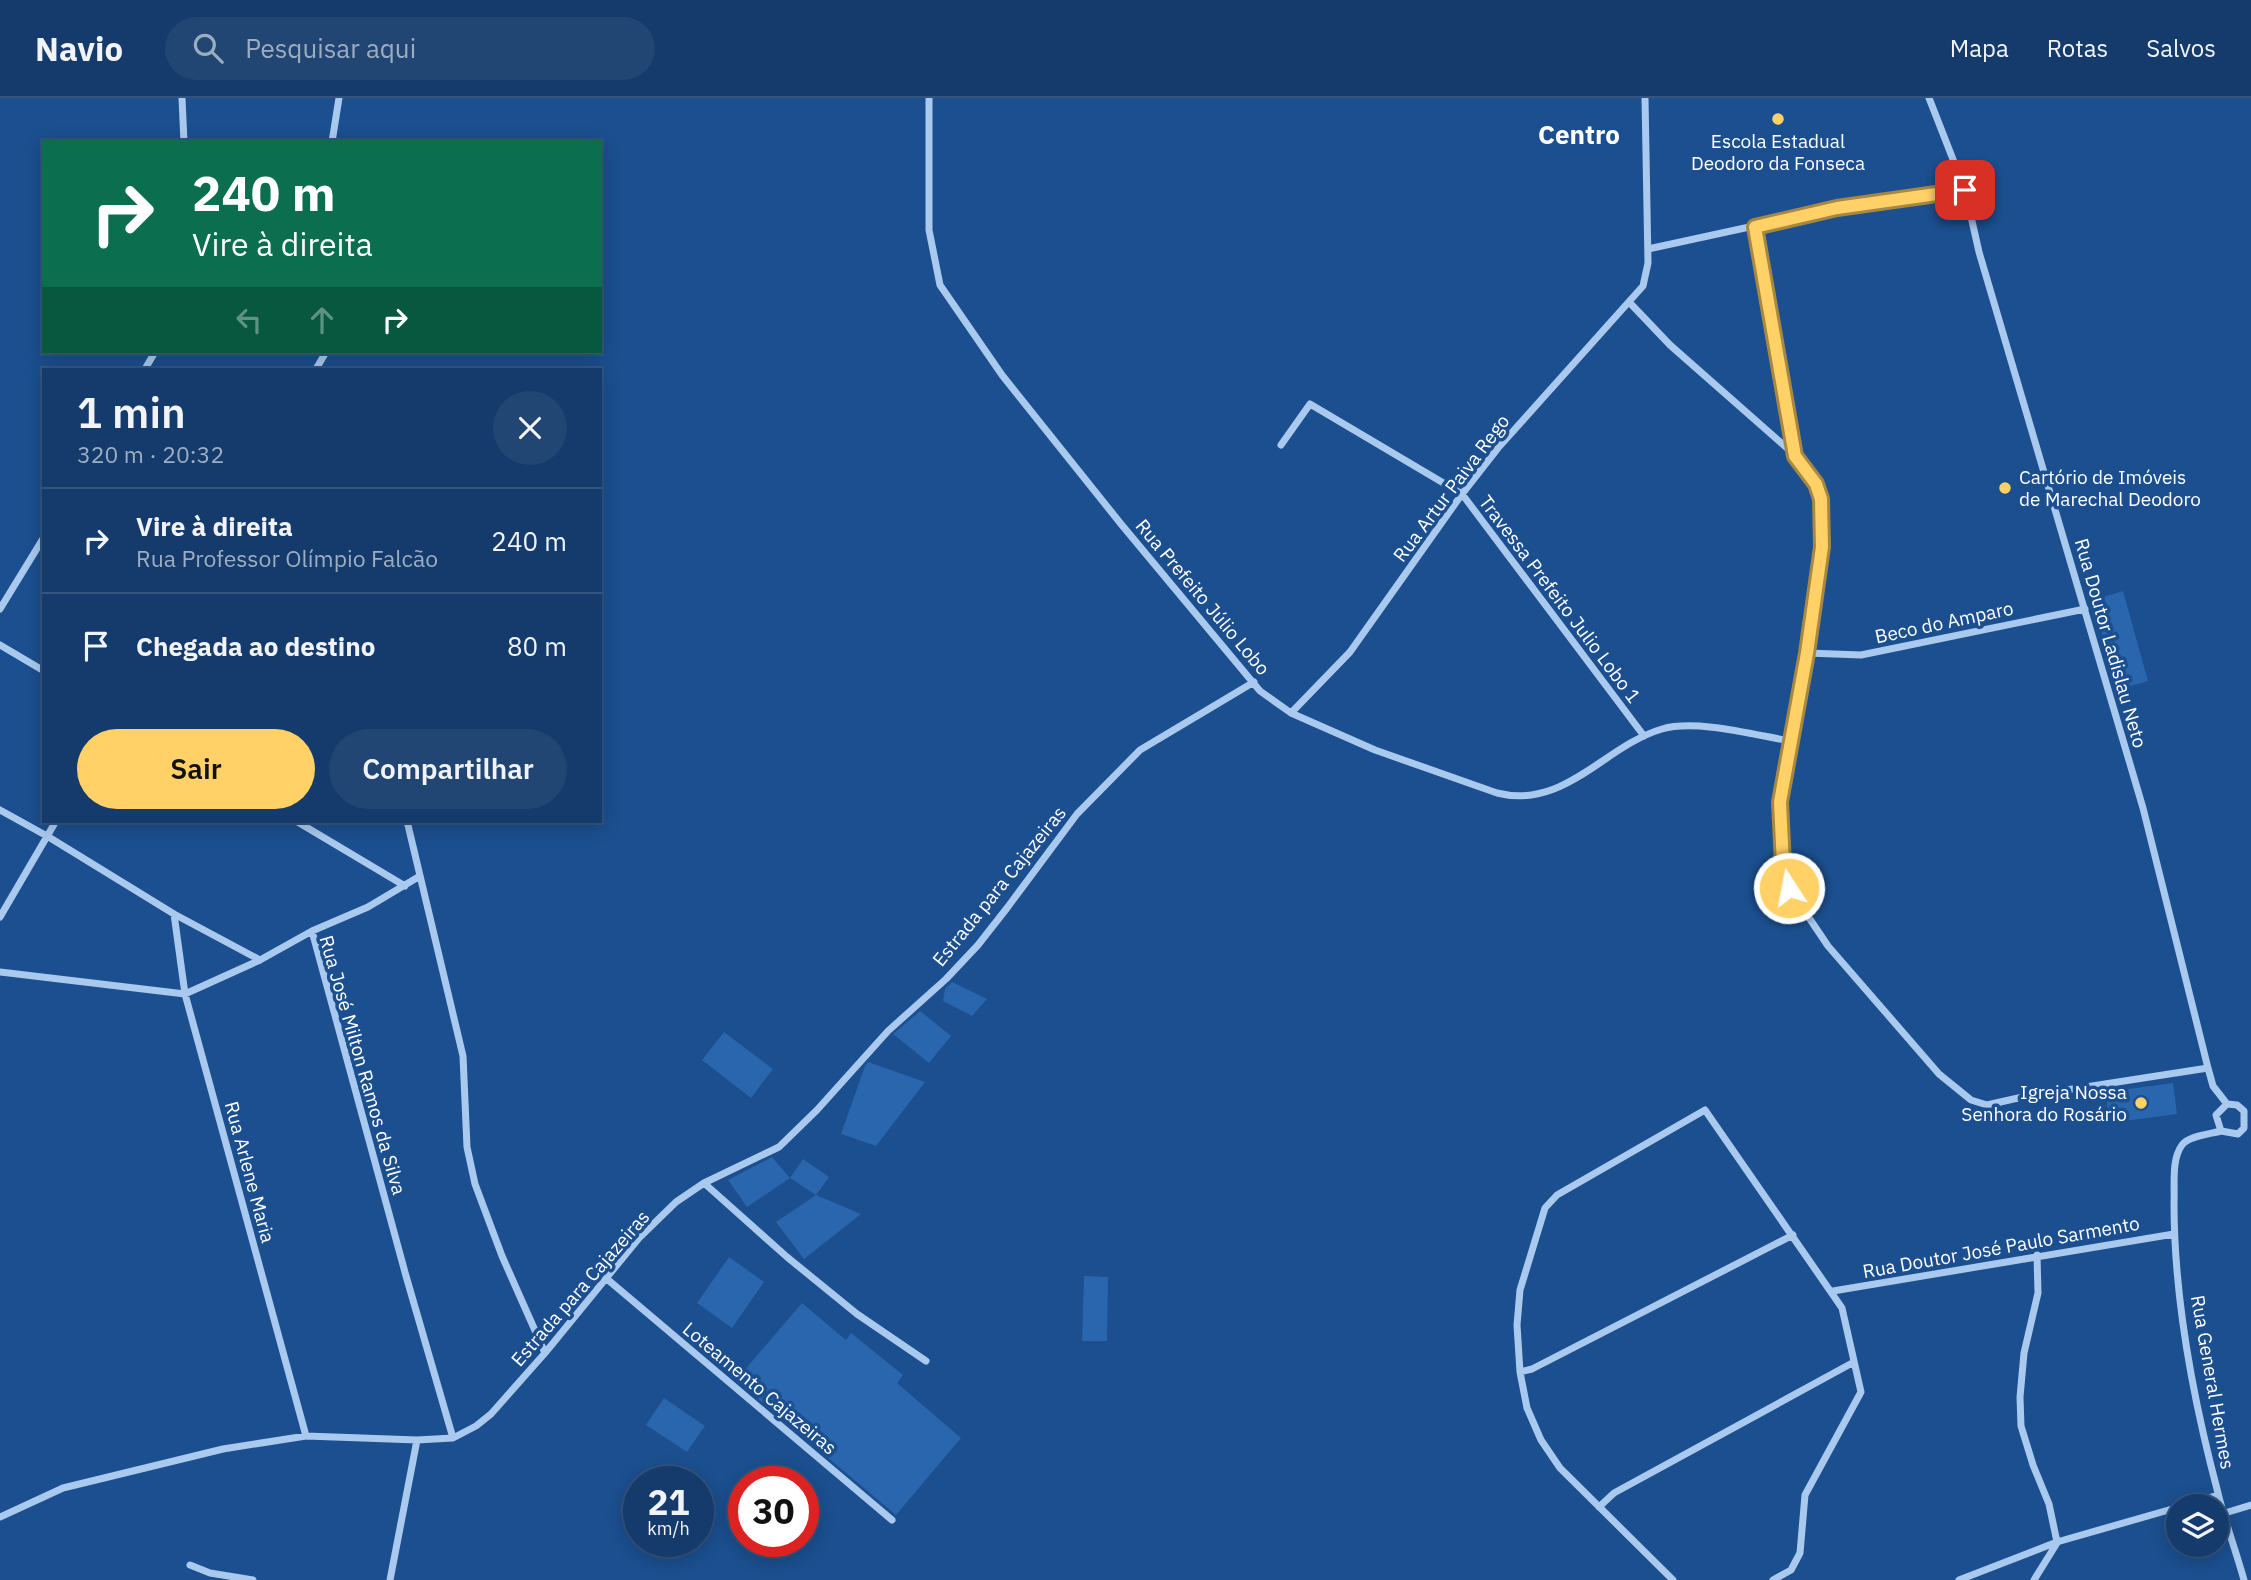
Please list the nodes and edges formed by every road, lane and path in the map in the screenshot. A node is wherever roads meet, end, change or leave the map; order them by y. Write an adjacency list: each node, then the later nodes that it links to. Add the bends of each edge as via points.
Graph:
1 (182, 98): 6 (street)
2 (339, 98): 7 (street)
3 (929, 98): 21 (street, Rua Prefeito Júlio Lobo, via 929,230 940,285 1002,375)
4 (1645, 98): 10 (street)
5 (1929, 98): 8 (street, Rua Doutor Ladislau Neto)
6 (184, 140)
7 (332, 140)
8 (1965, 190): 9 (street, via 1837,208); 17 (street, Rua Doutor Ladislau Neto, via 1979,252)
9 (1755, 227): 10 (street); 13 (street)
10 (1648, 249): 11 (street, Rua Artur Paiva Rego, via 1643,286)
11 (1630, 303): 13 (street, via 1670,345); 14 (street, Rua Artur Paiva Rego)
12 (1281, 445): 14 (street, Travessa Prefeito Julio Lobo 1, via 1310,404)
13 (1795, 456): 19 (street, via 1821,499 1822,547)
14 (1462, 494): 22 (street, Rua Artur Paiva Rego, via 1350,652); 23 (street, Travessa Prefeito Julio Lobo 1)
15 (42, 540): 16 (street)
16 (0, 609)
17 (2085, 609): 19 (street, Beco do Amparo, via 1861,655); 38 (street, Rua Doutor Ladislau Neto, via 2143,808)
18 (0, 645): 20 (street)
19 (1807, 653): 24 (street)
20 (42, 670)
21 (1254, 682): 22 (street, Rua Prefeito Júlio Lobo); 43 (street, Estrada para Cajazeiras, via 1140,750 1077,814 978,945 888,1031 817,1110 779,1147)
22 (1291, 713): 23 (street, Rua Prefeito Júlio Lobo, via 1375,750 1516,798 1567,785)
23 (1644, 736): 24 (street, Rua Prefeito Júlio Lobo, via 1665,728 1697,726)
24 (1790, 741): 38 (street, via 1780,802 1783,865 1789,888 1828,946 1939,1074 1971,1100 1987,1105)
25 (0, 810): 29 (street)
26 (55, 823): 29 (street)
27 (299, 823): 31 (street)
28 (407, 823): 30 (street)
29 (47, 836): 32 (street); 33 (street)
30 (419, 876): 31 (street); 49 (street, via 463,1056 467,1147 475,1184)
31 (405, 886): 34 (street)
32 (174, 914): 35 (street); 37 (street, Rua Arlene Maria)
33 (0, 917)
34 (312, 931): 35 (street, Rua José Milton Ramos da Silva); 54 (street, Rua José Milton Ramos da Silva)
35 (260, 960): 37 (street, Rua José Milton Ramos da Silva)
36 (0, 972): 37 (street)
37 (185, 994): 53 (street, Rua Arlene Maria)
38 (2208, 1068): 39 (street, Rua Doutor Ladislau Neto, via 2213,1086)
39 (2227, 1104): 40 (street); 42 (street, via 2216,1115)
40 (2248, 1110): 41 (street)
41 (2247, 1127): 42 (street, via 2238,1134)
42 (2221, 1131): 44 (street, Rua General Hermes, via 2185,1141 2179,1148)
43 (704, 1183): 47 (street, Estrada para Cajazeiras, via 676,1202 639,1238); 50 (street, via 857,1314)
44 (2175, 1234): 46 (street, Rua Doutor José Paulo Sarmento); 56 (street, Rua General Hermes, via 2185,1339)
45 (1793, 1236): 48 (street); 52 (street); 52 (street, via 1705,1110 1557,1195 1545,1208 1520,1290)
46 (2037, 1255): 48 (street, Rua Doutor José Paulo Sarmento); 64 (street, via 2038,1293 2025,1353 2021,1426 2049,1504)
47 (607, 1279): 49 (street, Estrada para Cajazeiras); 62 (street, Loteamento Cajazeiras)
48 (1833, 1291): 51 (street, via 1842,1308)
49 (545, 1353): 54 (street, Estrada para Cajazeiras, via 491,1414)
50 (926, 1362)
51 (1854, 1362): 58 (street, via 1614,1493); 69 (street, via 1861,1392 1805,1494 1800,1553 1791,1570)
52 (1520, 1372): 58 (street, via 1527,1408 1541,1440 1560,1468)
53 (306, 1436): 55 (street, Estrada para Cajazeiras); 61 (street, Estrada para Cajazeiras, via 223,1448 63,1488)
54 (453, 1438): 55 (street, Estrada para Cajazeiras)
55 (417, 1440): 67 (street)
56 (2218, 1494)
57 (2251, 1506): 60 (street)
58 (1599, 1507): 68 (street)
59 (2166, 1511): 64 (street)
60 (2229, 1512)
61 (0, 1517)
62 (892, 1520)
63 (2229, 1527): 72 (street, Rua General Hermes)
64 (2057, 1542): 70 (street); 71 (street)
65 (190, 1565): 66 (street)
66 (253, 1580)
67 (390, 1580)
68 (1673, 1580)
69 (1773, 1580)
70 (1959, 1580)
71 (2034, 1580)
72 (2244, 1580)

